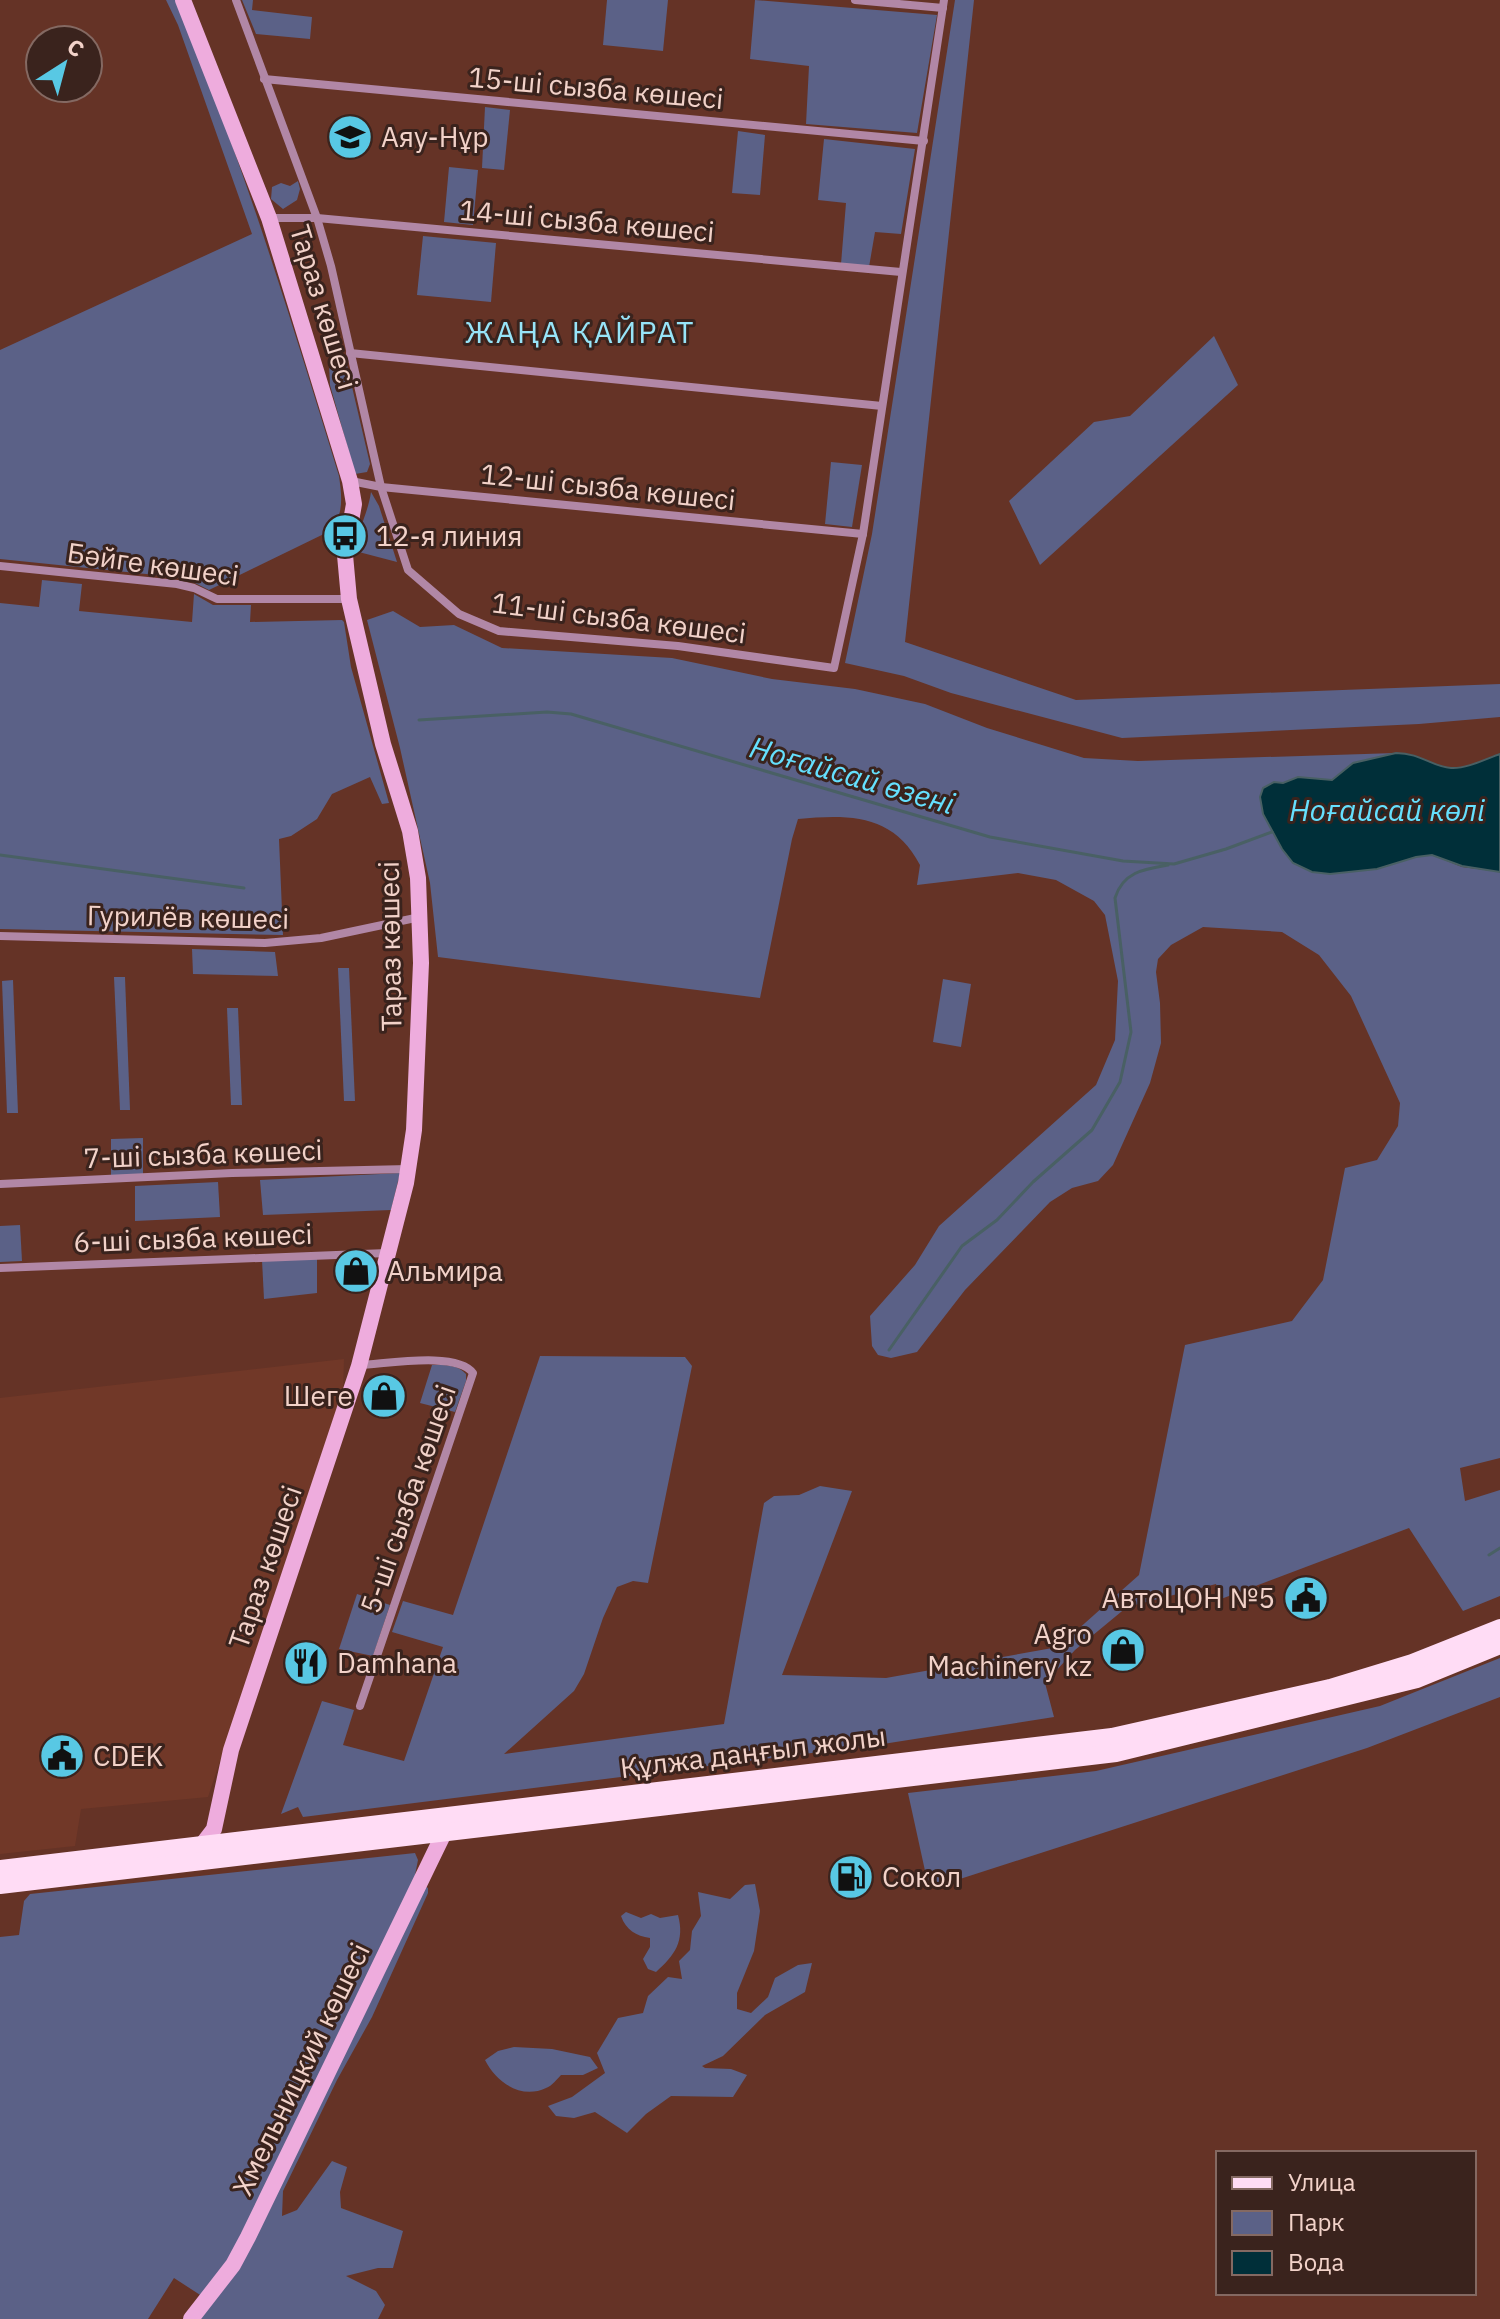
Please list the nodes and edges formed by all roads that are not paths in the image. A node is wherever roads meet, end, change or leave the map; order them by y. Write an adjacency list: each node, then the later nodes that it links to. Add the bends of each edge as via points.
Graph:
1 (183, 0): 7 (street, Тараз көшесі)
2 (236, 0): 5 (street, 11-ші сызба көшесі)
3 (855, 0): 4 (street)
4 (944, 4): 6 (street)
5 (264, 79): 6 (street, 15-ші сызба көшесі); 8 (street, 11-ші сызба көшесі)
6 (924, 141): 9 (street)
7 (269, 218): 8 (street, 14-ші сызба көшесі); 12 (street, Тараз көшесі)
8 (317, 218): 9 (street, 14-ші сызба көшесі); 10 (street, 11-ші сызба көшесі)
9 (901, 272): 11 (street)
10 (350, 353): 11 (street); 13 (street, 11-ші сызба көшесі)
11 (882, 406): 14 (street)
12 (350, 481): 13 (street, 12-ші сызба көшесі); 16 (street, Тараз көшесі, via 354,504 345,555)
13 (381, 487): 14 (street, 12-ші сызба көшесі); 14 (street, 11-ші сызба көшесі, via 408,570 476,623 499,631 678,646 834,668)
14 (863, 534)
15 (0, 566): 16 (street, Бәйге көшесі, via 177,584 217,599)
16 (349, 599): 17 (street, Тараз көшесі, via 410,831)
17 (421, 917): 18 (street, Гурилёв көшесі, via 321,938 265,943); 19 (street, Тараз көшесі)
18 (0, 936)
19 (409, 1169): 20 (street, 7-ші сызба көшесі); 21 (street, Тараз көшесі)
20 (0, 1184)
21 (388, 1253): 22 (street, 6-ші сызба көшесі); 23 (street, Тараз көшесі)
22 (0, 1268)
23 (359, 1366): 26 (street, 5-ші сызба көшесі, via 439,1361 467,1366 473,1373); 27 (street, Тараз көшесі, via 231,1750)
24 (1500, 1628): 29 (main road, Құлжа даңғыл жолы, via 1330,1688 1112,1737)
25 (1500, 1645): 28 (main road, Құлжа даңғыл жолы, via 1417,1679 1116,1753)
26 (360, 1706)
27 (219, 1804): 29 (street, via 220,1818 230,1833); 30 (street, Тараз көшесі, via 214,1829)
28 (444, 1833): 32 (main road, Құлжа даңғыл жолы); 33 (street, Хмельницкий көшесі, via 243,2246)
29 (255, 1840): 30 (main road, Құлжа даңғыл жолы)
30 (201, 1846): 31 (main road, Құлжа даңғыл жолы)
31 (0, 1869)
32 (0, 1885)
33 (191, 2319)

